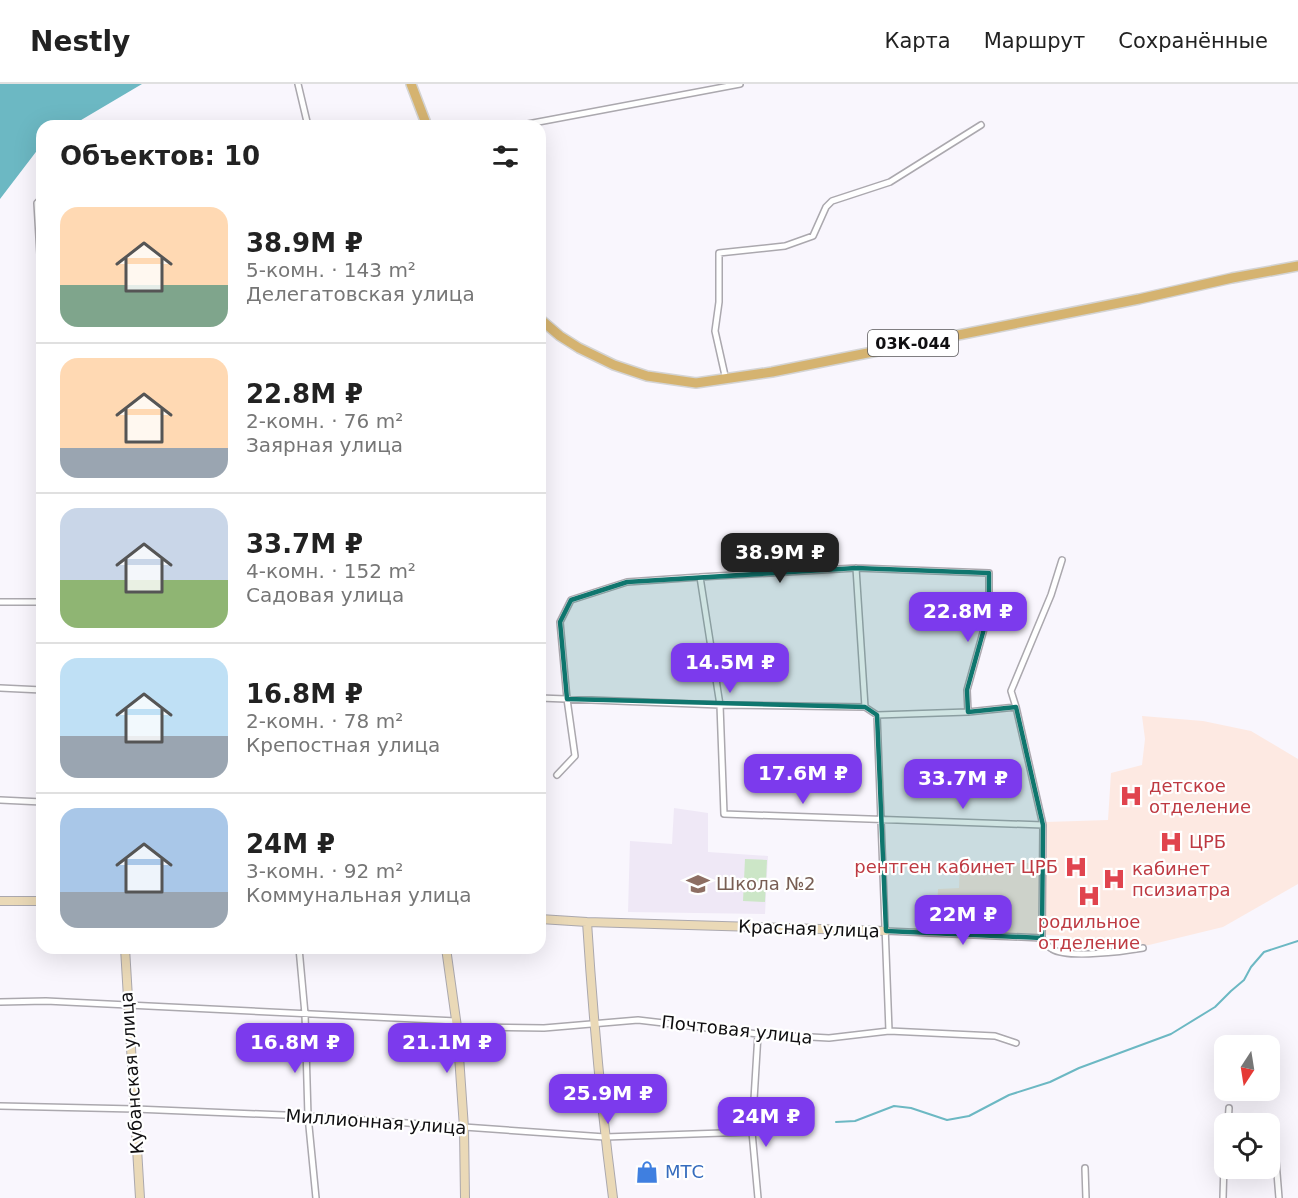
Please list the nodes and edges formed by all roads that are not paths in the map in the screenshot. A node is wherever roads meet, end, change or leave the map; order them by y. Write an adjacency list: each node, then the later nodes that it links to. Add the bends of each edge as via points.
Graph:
1 (298, 84): 4 (street)
2 (411, 84): 5 (main road)
3 (740, 84): 6 (street)
4 (307, 120)
5 (425, 120)
6 (546, 121)
7 (981, 125): 10 (street, via 890,182 832,201 813,236 785,246 719,253 716,332)
8 (1298, 266): 10 (main road, 03К-044)
9 (546, 324): 10 (main road, 03К-044, via 579,348 648,376 696,382)
10 (726, 380)
11 (1062, 560): 22 (street, via 1011,691)
12 (856, 568): 13 (street); 21 (street); 23 (street, via 989,573 990,611 967,690)
13 (700, 577): 19 (street, via 627,582 572,600 560,622); 20 (street)
14 (0, 602): 15 (street)
15 (36, 602)
16 (0, 688): 17 (street)
17 (36, 690)
18 (546, 698): 19 (street)
19 (567, 699): 20 (street); 25 (street, via 575,756)
20 (720, 705): 21 (street); 28 (street, via 724,814)
21 (865, 706): 24 (street)
22 (1016, 707): 23 (street); 29 (street)
23 (968, 712): 24 (street)
24 (878, 715): 28 (street)
25 (557, 775)
26 (0, 800): 27 (street)
27 (36, 802)
28 (881, 818): 29 (street); 34 (street)
29 (1043, 825): 35 (street)
30 (0, 901): 31 (street)
31 (36, 901)
32 (546, 919): 33 (street, Красная улица)
33 (587, 922): 34 (street, Красная улица); 43 (street)
34 (886, 931): 35 (street, Красная улица); 45 (street)
35 (1042, 938): 36 (street, Красная улица, via 1051,949 1061,952 1117,953)
36 (1143, 948)
37 (125, 954): 41 (street, Кубанская улица)
38 (300, 954): 42 (street)
39 (447, 954): 44 (street)
40 (0, 1002): 41 (street, Почтовая улица)
41 (127, 1005): 42 (street, Почтовая улица); 50 (street, Кубанская улица)
42 (305, 1014): 44 (street, Почтовая улица); 52 (street)
43 (594, 1023): 44 (street, Почтовая улица, via 544,1028); 46 (street, Почтовая улица, via 638,1020); 55 (street)
44 (456, 1024): 53 (street)
45 (889, 1031): 46 (street, Почтовая улица, via 829,1038); 47 (street, Почтовая улица, via 995,1036)
46 (758, 1034): 54 (street)
47 (1017, 1043)
48 (0, 1106): 50 (street, Миллионная улица)
49 (1229, 1108): 51 (street)
50 (135, 1109): 52 (street, Миллионная улица); 59 (street, Кубанская улица)
51 (1229, 1113)
52 (308, 1116): 53 (street, Миллионная улица); 60 (street)
53 (464, 1128): 55 (street, Миллионная улица); 61 (street)
54 (752, 1132): 55 (street, Миллионная улица); 63 (street)
55 (605, 1137): 62 (street)
56 (1085, 1168): 64 (street)
57 (1224, 1179): 65 (street)
58 (1277, 1179): 66 (street)
59 (140, 1198)
60 (316, 1198)
61 (465, 1198)
62 (613, 1198)
63 (758, 1198)
64 (1086, 1198)
65 (1223, 1198)
66 (1279, 1198)

